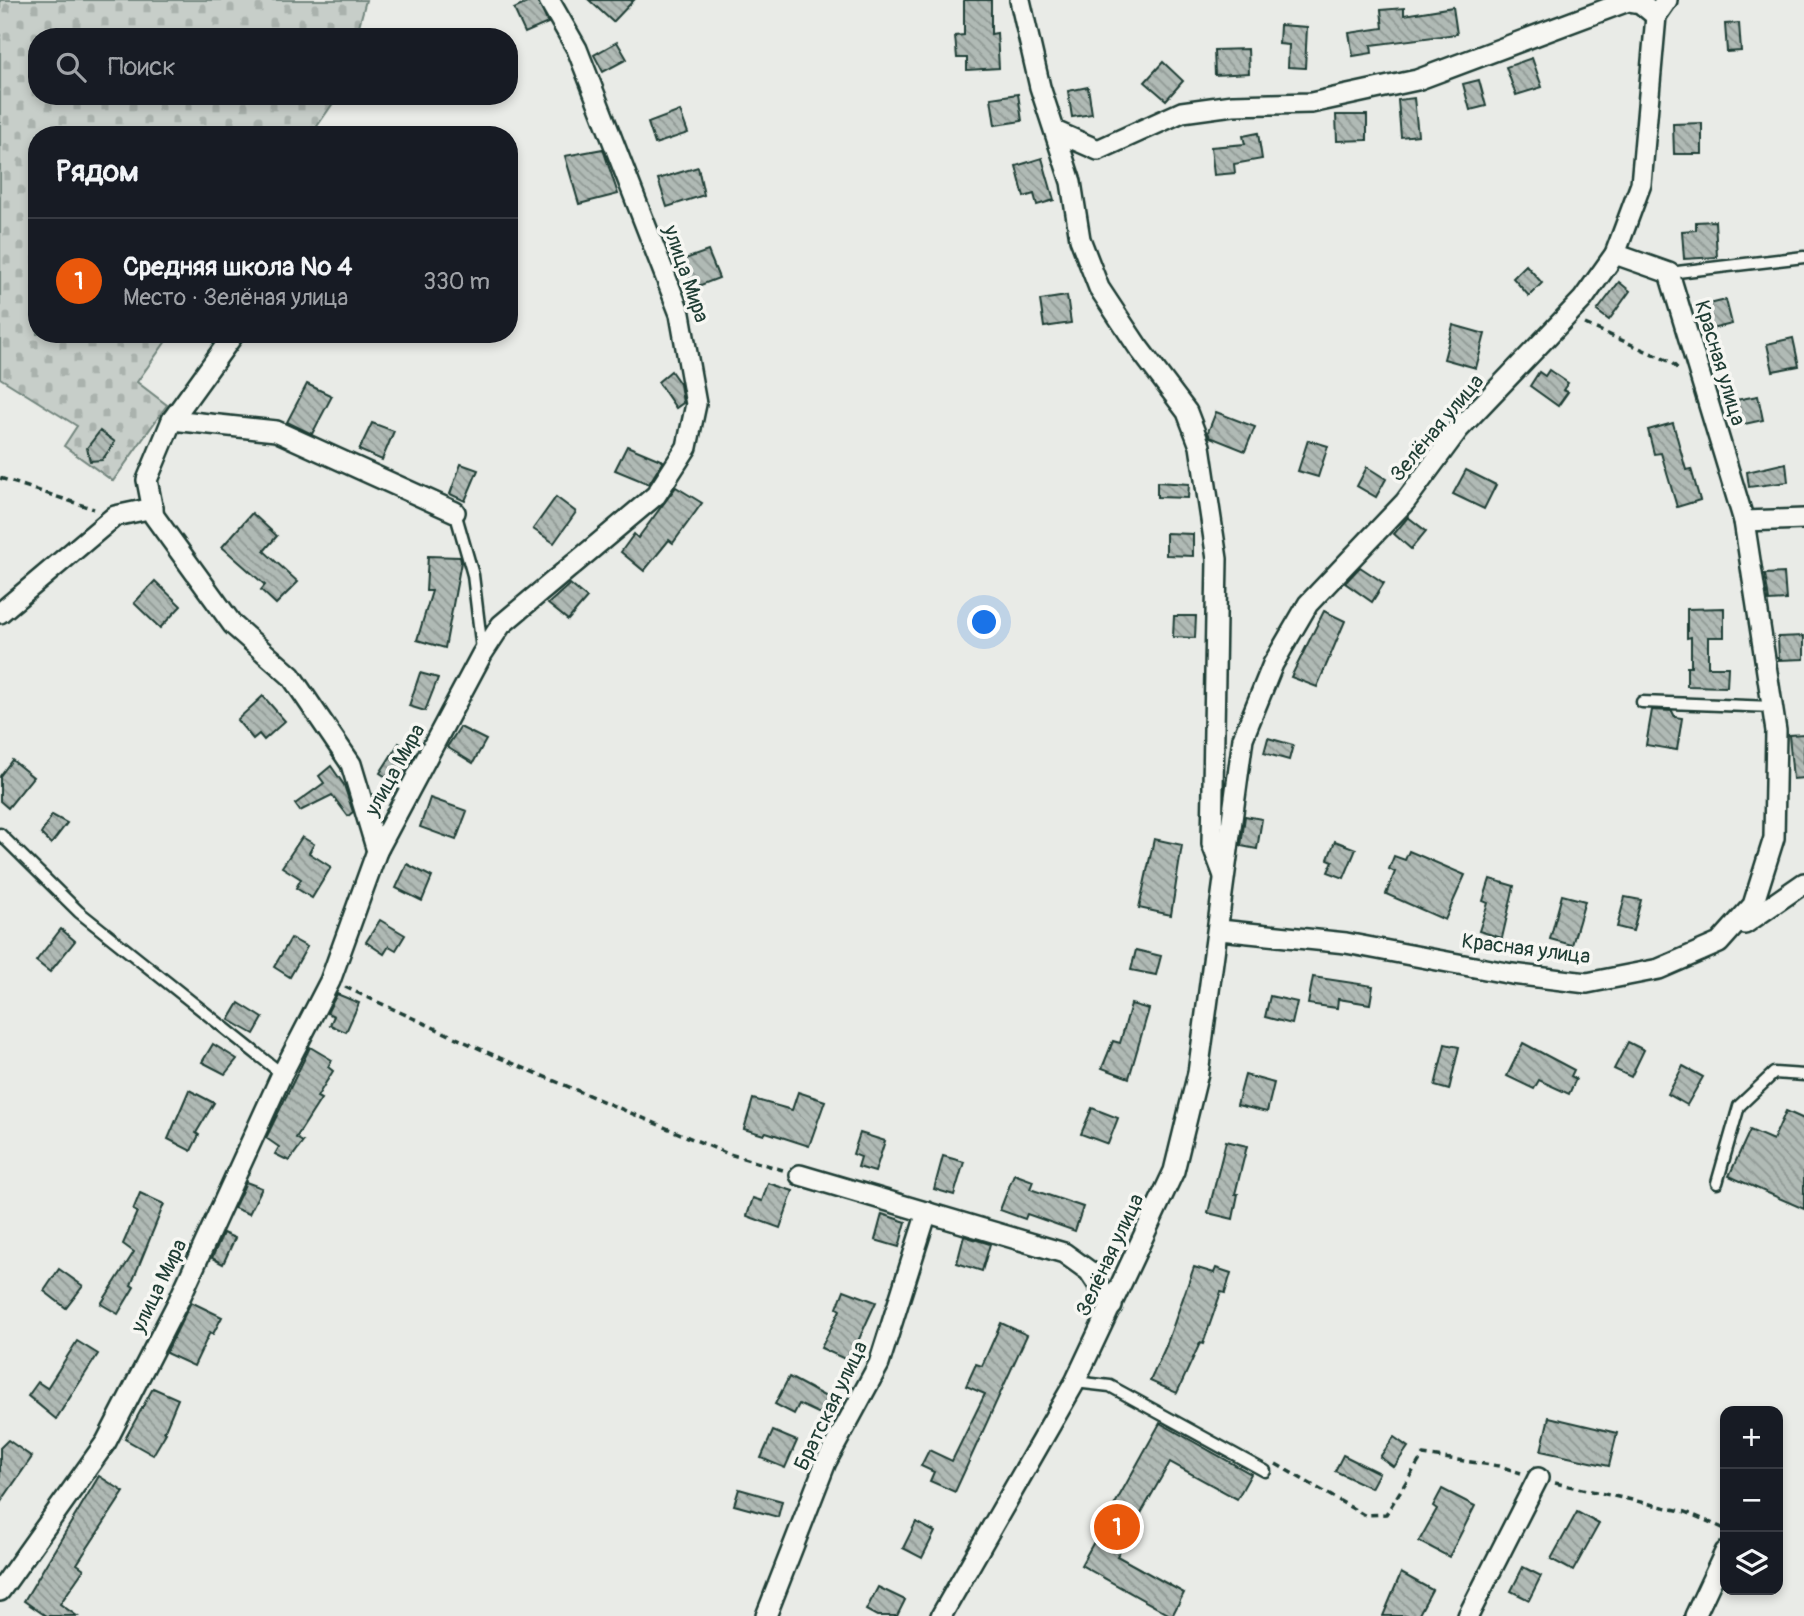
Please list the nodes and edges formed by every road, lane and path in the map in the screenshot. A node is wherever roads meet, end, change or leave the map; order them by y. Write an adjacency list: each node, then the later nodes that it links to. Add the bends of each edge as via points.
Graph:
1 (549, 0): 21 (street, улица Мира, via 577,49 680,314 696,404 687,447 656,495 501,625)
2 (1020, 0): 4 (street, via 1040,87)
3 (1662, 8): 5 (street, via 1628,1 1416,80 1311,103 1182,112); 7 (street, Зелёная улица, via 1641,184)
4 (1057, 132): 5 (street); 6 (street)
5 (1098, 150): 6 (street)
6 (1071, 182): 26 (street, Зелёная улица, via 1080,239 1100,288 1187,412 1200,446 1217,559 1212,844)
7 (1615, 254): 9 (street); 10 (street, Зелёная улица)
8 (1804, 257): 9 (lane)
9 (1669, 273): 19 (street, Красная улица)
10 (1567, 316): 12 (path, via 1671,362); 26 (street, Зелёная улица, via 1458,430 1405,502 1308,604 1273,664 1243,738)
11 (228, 343): 13 (street)
12 (1680, 371)
13 (172, 420): 15 (street, via 147,480); 16 (street, via 276,431)
14 (0, 478): 17 (path)
15 (154, 512): 17 (street); 25 (street, via 233,625 291,676 351,764)
16 (454, 512): 21 (lane, via 473,575)
17 (115, 516): 20 (street)
18 (1804, 519): 19 (street)
19 (1744, 522): 23 (street, Красная улица)
20 (0, 613)
21 (482, 654): 25 (street, улица Мира)
22 (1642, 702): 23 (lane)
23 (1773, 707): 29 (street, Красная улица, via 1774,838 1753,905)
24 (0, 834): 31 (lane, via 79,912)
25 (377, 851): 30 (street, улица Мира)
26 (1226, 880): 28 (street, Зелёная улица)
27 (1804, 883): 29 (street)
28 (1220, 930): 29 (street, Красная улица, via 1346,943 1587,983 1659,969); 36 (street, Зелёная улица, via 1198,1073 1174,1171)
29 (1719, 943)
30 (330, 981): 31 (street, улица Мира); 33 (path, via 726,1153)
31 (282, 1074): 42 (street, улица Мира, via 179,1300 106,1442)
32 (1804, 1075): 34 (lane, via 1774,1073 1740,1107)
33 (800, 1175): 35 (street)
34 (1717, 1183)
35 (928, 1212): 36 (street, via 1064,1253 1089,1271); 43 (street, Братская улица, via 880,1364 826,1462)
36 (1112, 1306): 37 (street, Зелёная улица)
37 (1076, 1382): 38 (lane, via 1110,1386); 44 (street, Зелёная улица)
38 (1265, 1471): 39 (path, via 1273,1462 1364,1515 1385,1514 1423,1455 1499,1466)
39 (1538, 1479): 40 (path, via 1686,1512); 45 (street)
40 (1720, 1527)
41 (1720, 1563): 46 (street)
42 (0, 1591)
43 (766, 1616)
44 (941, 1616)
45 (1468, 1616)
46 (1695, 1616)

